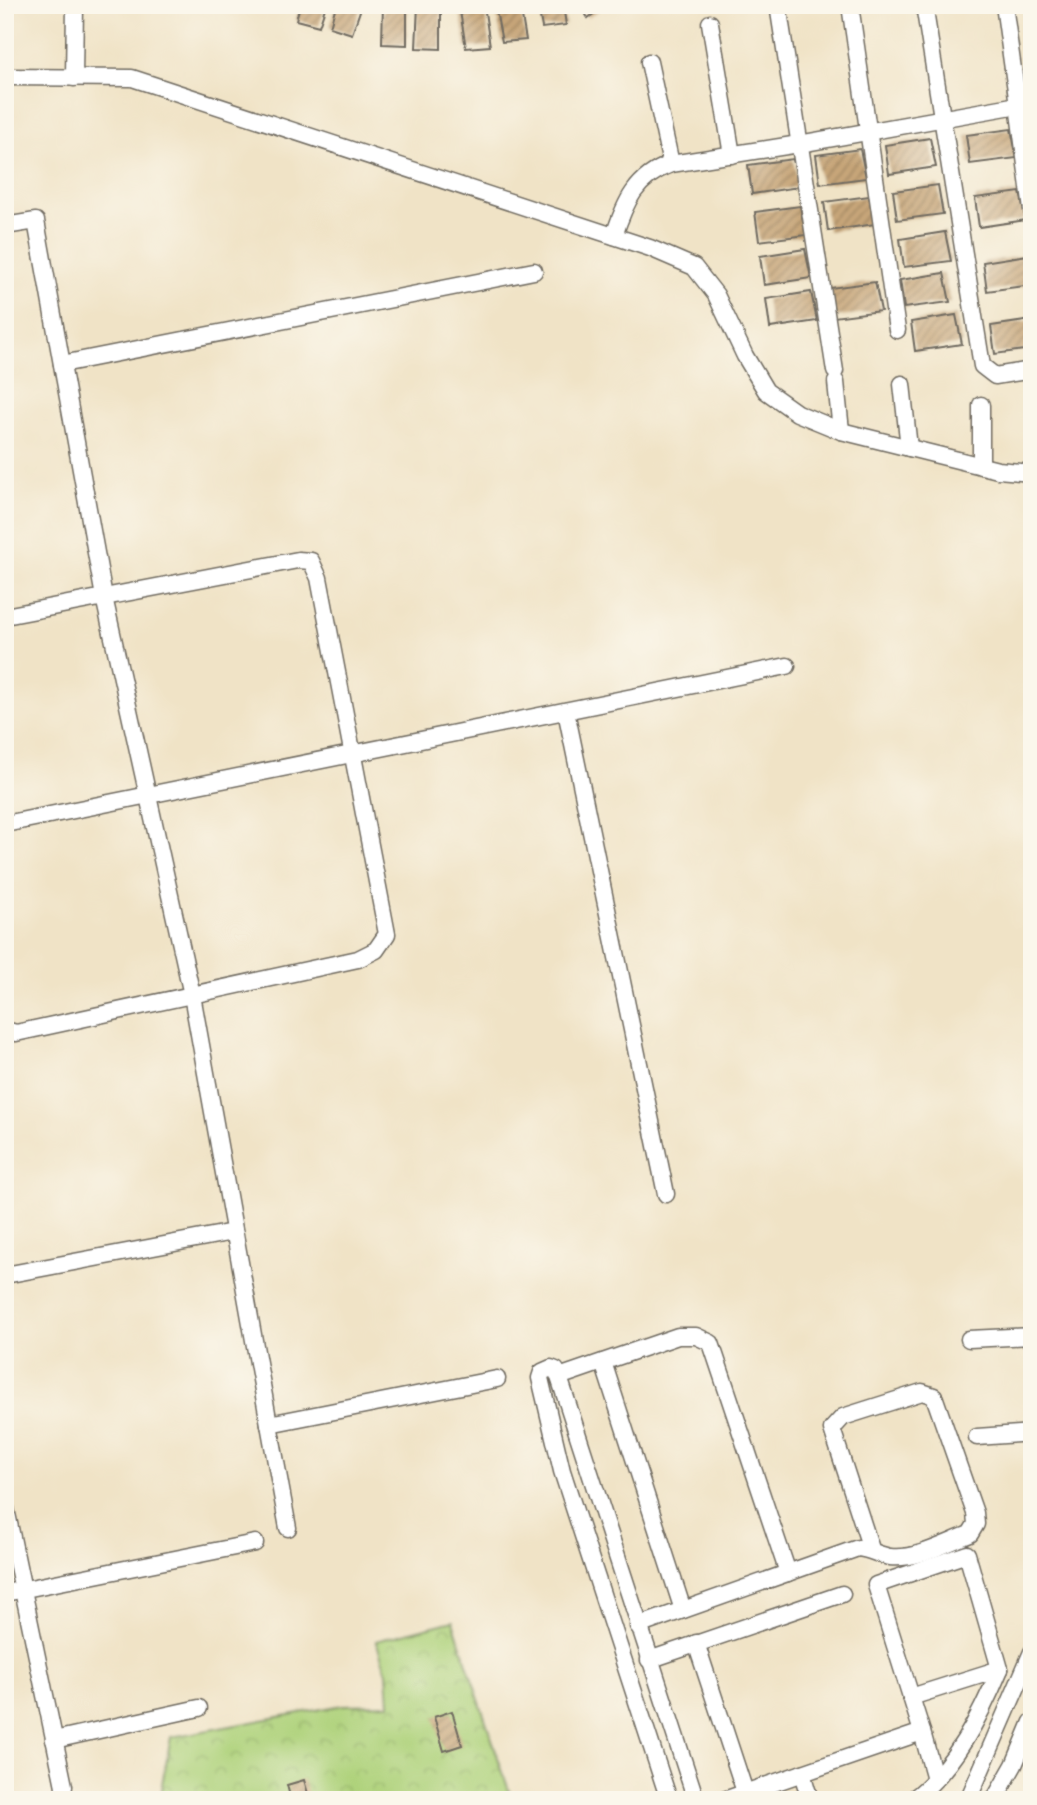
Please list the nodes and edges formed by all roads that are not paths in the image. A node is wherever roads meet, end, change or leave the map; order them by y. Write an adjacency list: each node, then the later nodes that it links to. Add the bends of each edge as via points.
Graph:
1 (75, 5): 9 (street)
2 (778, 5): 13 (street)
3 (850, 5): 12 (street)
4 (924, 5): 11 (street)
5 (1004, 5): 10 (street)
6 (710, 23): 14 (street)
7 (649, 62): 15 (street)
8 (5, 77): 9 (street)
9 (75, 78): 18 (street, via 132,78)
10 (1018, 105): 11 (street); 16 (street)
11 (941, 119): 12 (street); 22 (street, via 982,366 995,376)
12 (868, 132): 13 (street); 20 (street)
13 (799, 144): 14 (street); 25 (street)
14 (732, 155): 15 (street)
15 (671, 164): 18 (street, via 653,171 638,185)
16 (1032, 210)
17 (5, 226): 21 (street, via 36,221)
18 (614, 236): 25 (street, via 694,267 716,295 766,390 797,413)
19 (534, 271): 21 (street)
20 (897, 330)
21 (62, 364): 29 (street)
22 (1032, 370)
23 (902, 384): 26 (street)
24 (981, 405): 27 (street)
25 (841, 431): 26 (street)
26 (909, 448): 27 (street)
27 (981, 466): 28 (street)
28 (1032, 473)
29 (104, 597): 30 (street); 33 (street, via 311,561 319,578); 34 (street)
30 (5, 616)
31 (787, 666): 32 (street)
32 (566, 710): 33 (street); 38 (street)
33 (353, 754): 34 (street); 36 (street, via 387,934 376,950 358,959)
34 (147, 795): 35 (street); 36 (street)
35 (5, 824)
36 (192, 995): 37 (street, via 16,1033); 39 (street)
37 (5, 1030)
38 (666, 1194)
39 (233, 1232): 40 (street); 46 (street)
40 (5, 1275)
41 (1032, 1336): 42 (street)
42 (969, 1339)
43 (603, 1362): 44 (street); 53 (street, via 678,1336 696,1336 711,1343); 57 (street)
44 (559, 1377): 58 (street); 60 (street, via 551,1368 542,1372 542,1394)
45 (497, 1379): 46 (street)
46 (269, 1424): 50 (street)
47 (1032, 1433): 48 (street)
48 (977, 1437)
49 (5, 1504): 54 (street)
50 (288, 1528)
51 (255, 1543): 54 (street)
52 (871, 1549): 52 (street, via 904,1558 970,1534 976,1524 934,1396 922,1392 896,1400 842,1418 832,1429); 53 (street, via 858,1548)
53 (788, 1573): 57 (street)
54 (23, 1590): 55 (street); 68 (street)
55 (5, 1593)
56 (842, 1594): 59 (street)
57 (683, 1610): 58 (street)
58 (640, 1633): 60 (street); 62 (street)
59 (696, 1643): 62 (street); 71 (street)
60 (619, 1647): 73 (street)
61 (1032, 1652): 78 (street)
62 (649, 1660): 74 (street)
63 (1000, 1669): 64 (street); 64 (street, via 967,1554 876,1584); 70 (street, via 973,1725)
64 (911, 1697): 67 (street)
65 (199, 1708): 68 (street)
66 (1032, 1722): 79 (street)
67 (922, 1732): 69 (street); 70 (street)
68 (54, 1740): 72 (street, via 64,1786)
69 (802, 1773): 71 (street); 76 (street)
70 (935, 1779): 77 (street)
71 (745, 1792): 75 (street)
72 (62, 1800)
73 (669, 1800)
74 (696, 1800)
75 (724, 1800)
76 (810, 1800)
77 (912, 1800)
78 (968, 1800)
79 (994, 1800)

